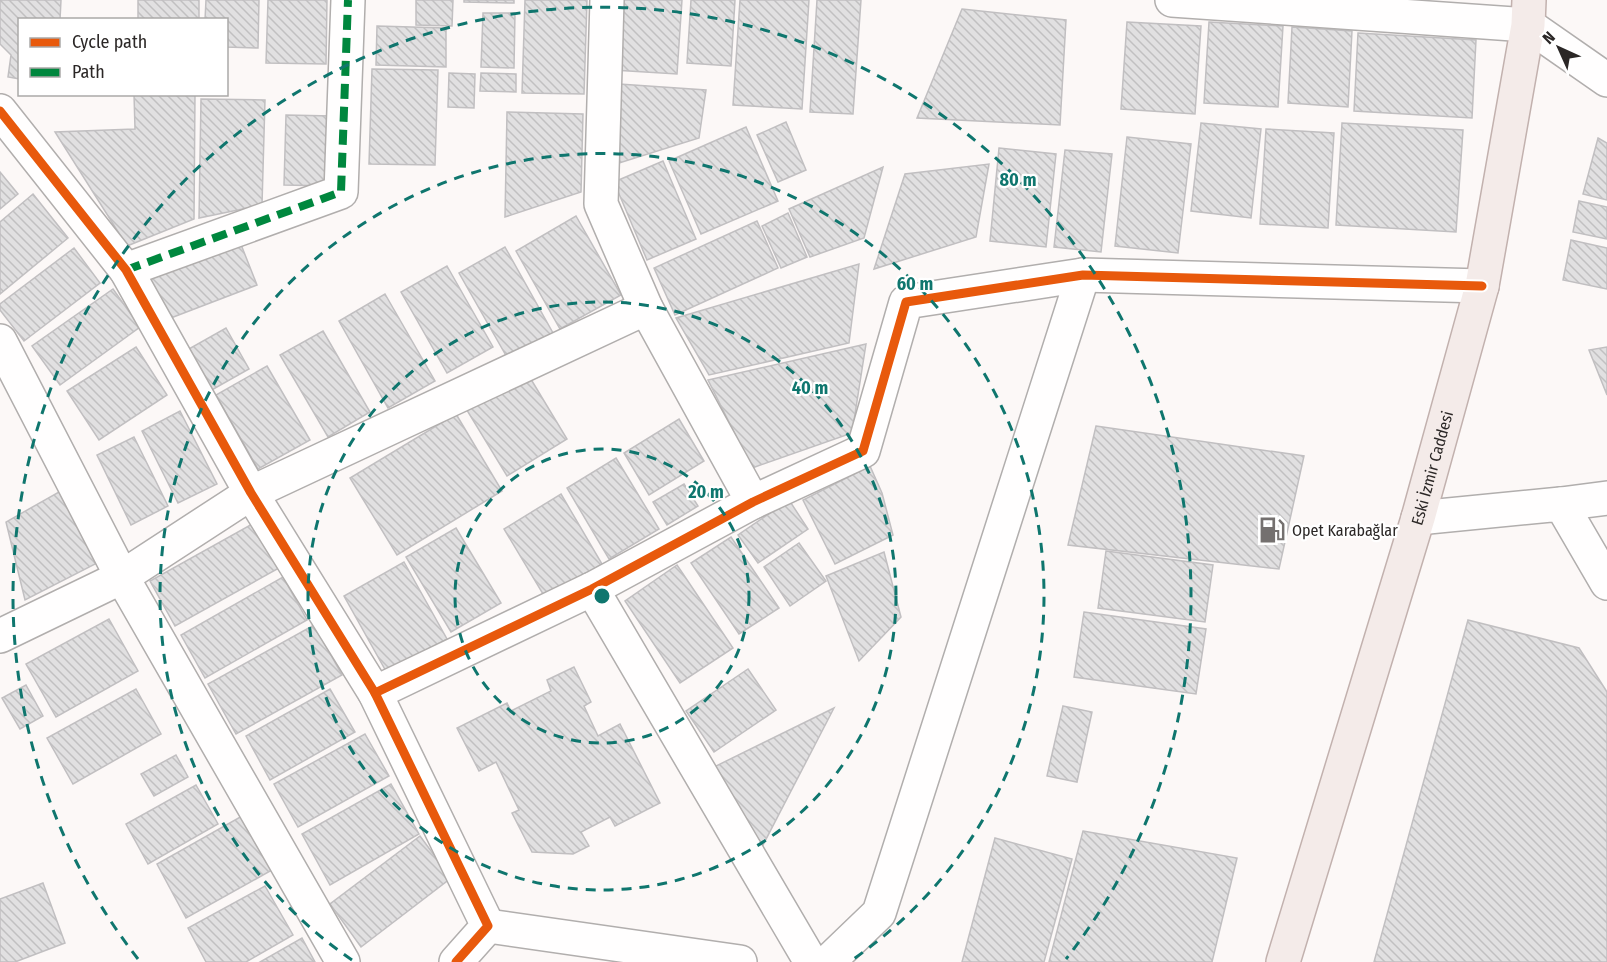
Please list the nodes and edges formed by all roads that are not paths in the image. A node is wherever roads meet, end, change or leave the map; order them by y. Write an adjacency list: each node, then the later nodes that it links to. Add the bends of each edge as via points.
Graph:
1 (348, 0): 7 (street, via 341,192)
2 (607, 0): 10 (street, via 601,204)
3 (1172, 0): 4 (street)
4 (1528, 13): 5 (street); 9 (main road, Eski İzmir Caddesi)
5 (1607, 80)
6 (0, 111): 7 (street)
7 (126, 270): 12 (street)
8 (1083, 275): 9 (street); 14 (street, via 906,302 863,452); 27 (street, via 879,913)
9 (1482, 286): 16 (main road, Eski İzmir Caddesi)
10 (646, 308): 12 (street); 14 (street)
11 (0, 341): 17 (street)
12 (251, 493): 17 (street); 21 (street)
13 (1607, 498): 15 (street)
14 (753, 502): 19 (street)
15 (1561, 504): 16 (street); 18 (street)
16 (1418, 518): 28 (main road, Eski İzmir Caddesi)
17 (122, 577): 20 (street); 23 (street)
18 (1607, 583)
19 (592, 589): 21 (street); 26 (street)
20 (0, 636)
21 (375, 693): 22 (street)
22 (488, 926): 24 (street); 25 (street)
23 (343, 962)
24 (456, 962)
25 (740, 962)
26 (811, 962)
27 (828, 962)
28 (1283, 962)

